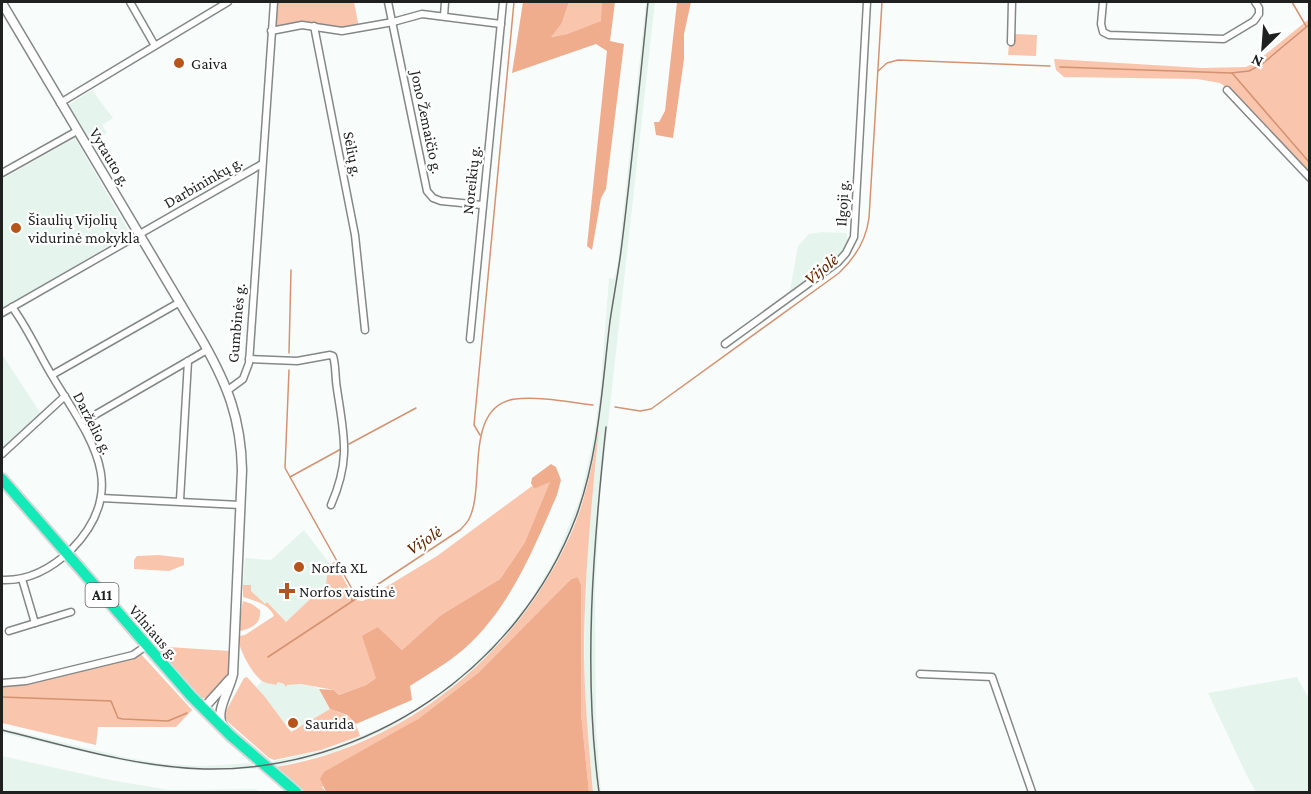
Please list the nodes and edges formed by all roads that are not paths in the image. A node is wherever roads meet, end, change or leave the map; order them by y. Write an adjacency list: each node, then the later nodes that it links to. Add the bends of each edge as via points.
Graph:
1 (130, 2): 18 (street)
2 (228, 2): 18 (street)
3 (274, 2): 16 (street, Gumbinės g.)
4 (388, 2): 13 (street, Jono Žemaičio g.)
5 (445, 2): 12 (street)
6 (503, 2): 14 (street, Noreikių g.)
7 (867, 2): 32 (street, Ilgoji g., via 855,230 850,244 833,266)
8 (1012, 2): 17 (street)
9 (1103, 2): 10 (street, via 1101,24 1103,32 1109,35 1224,39 1254,21 1259,14)
10 (1255, 2)
11 (2, 3): 20 (main road, Vytauto g.)
12 (444, 16): 13 (street, via 422,15); 14 (street)
13 (393, 22): 15 (street, via 342,31); 25 (street, Jono Žemaičio g., via 427,190 441,201)
14 (501, 24): 25 (street, Noreikių g.)
15 (314, 26): 16 (street); 30 (street, Sėlių g., via 355,235)
16 (271, 32): 22 (street, Gumbinės g.)
17 (1011, 42)
18 (154, 44): 20 (street)
19 (1227, 90): 24 (street)
20 (60, 103): 21 (main road, Vytauto g.)
21 (77, 131): 23 (street); 26 (main road, Vytauto g.)
22 (262, 164): 26 (street, Darbininkų g.); 34 (street, Gumbinės g.)
23 (2, 173)
24 (1310, 178)
25 (482, 205): 31 (street, Noreikių g.)
26 (139, 234): 27 (main road, Vytauto g.); 28 (street, Darbininkų g.)
27 (180, 302): 33 (main road, Vytauto g.); 36 (street)
28 (12, 307): 29 (street, Darbininkų g.); 36 (street, Darželio g.)
29 (2, 313)
30 (365, 330)
31 (470, 339)
32 (725, 344)
33 (207, 350): 35 (street); 37 (main road, Vytauto g.)
34 (249, 359): 37 (street, Gumbinės g., via 243,379); 45 (street, via 297,361 333,356 345,445 342,476)
35 (188, 361): 39 (street); 43 (street)
36 (52, 375): 38 (street, Darželio g.)
37 (228, 390): 44 (main road, via 241,441)
38 (65, 396): 39 (street, Darželio g.); 40 (street)
39 (81, 423): 42 (street, Darželio g., via 99,462)
40 (2, 454)
41 (2, 479): 46 (highway, Vilniaus g. / A11)
42 (101, 498): 43 (street); 46 (street, Darželio g., via 92,525)
43 (180, 501): 44 (street)
44 (240, 505): 53 (main road)
45 (331, 505)
46 (66, 554): 47 (street, Darželio g., via 37,574); 52 (highway, Vilniaus g. / A11)
47 (22, 579): 48 (street, Darželio g.); 50 (street)
48 (2, 580)
49 (70, 612): 50 (street)
50 (35, 623): 51 (street)
51 (9, 631)
52 (146, 646): 55 (street, via 133,655); 56 (highway, Vilniaus g. / A11)
53 (233, 674): 56 (main road); 57 (main road, via 219,716)
54 (920, 674): 59 (street, via 992,677)
55 (2, 684)
56 (203, 709): 57 (highway, Vilniaus g. / A11)
57 (231, 736): 58 (highway, Vilniaus g. / A11)
58 (296, 792)
59 (1032, 792)

